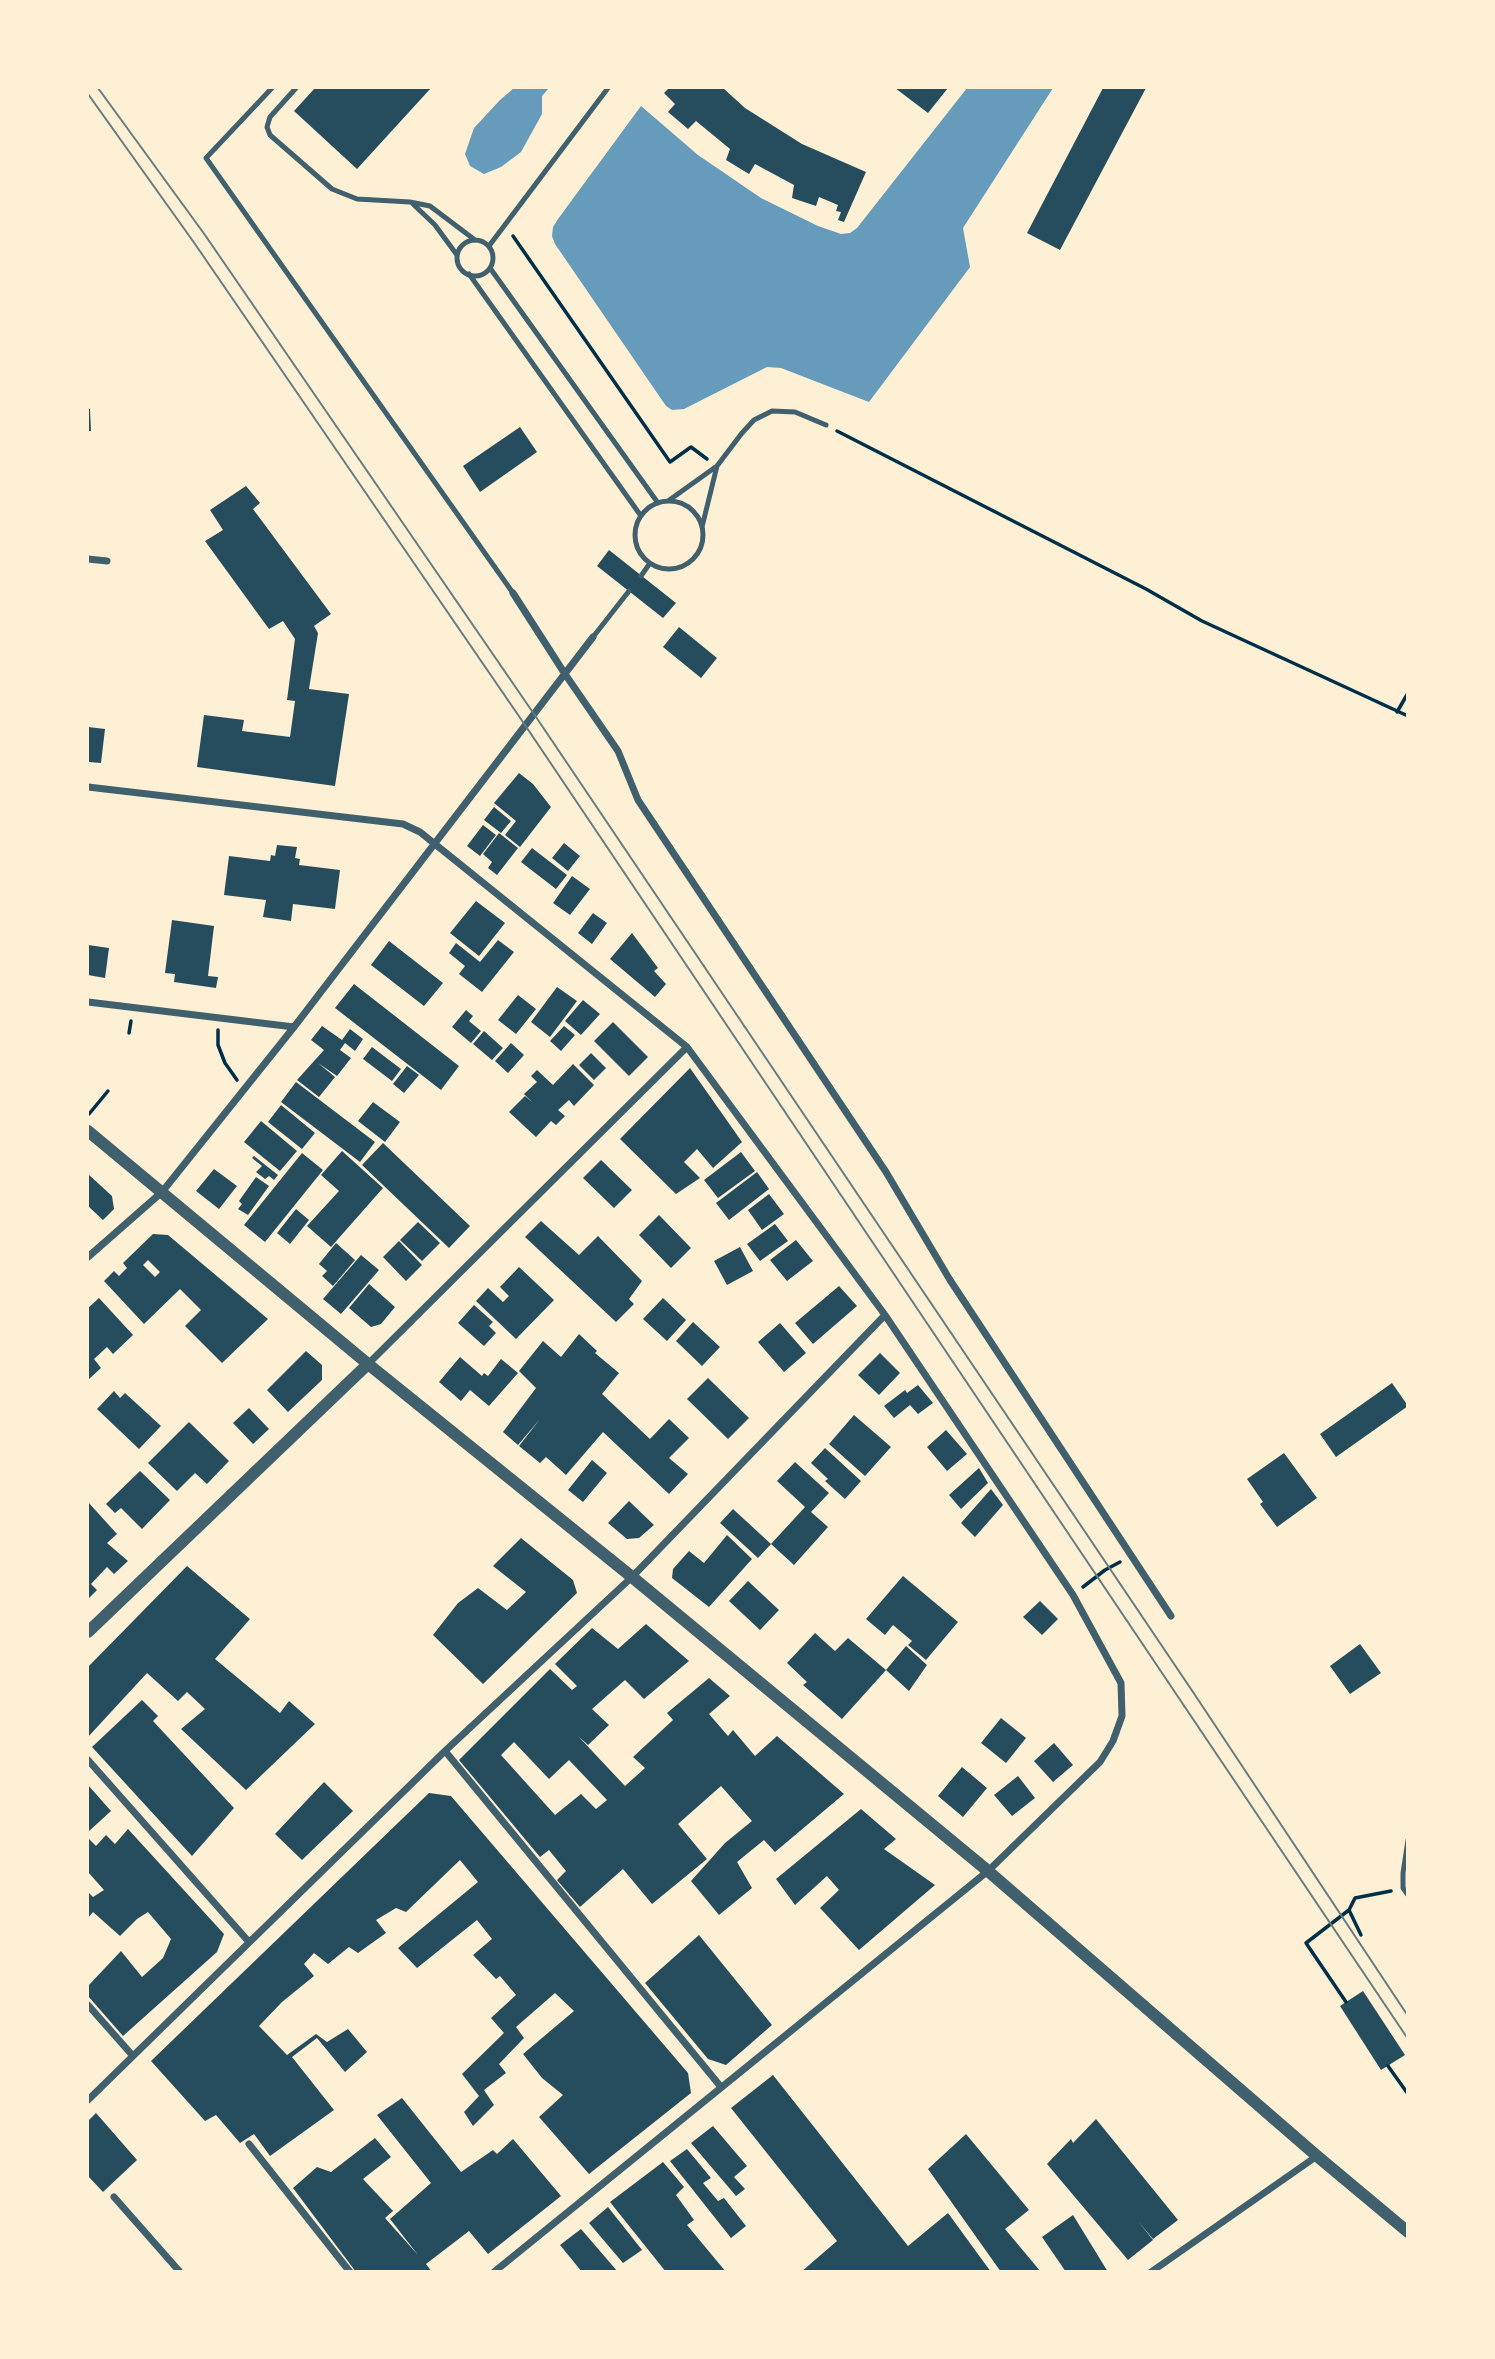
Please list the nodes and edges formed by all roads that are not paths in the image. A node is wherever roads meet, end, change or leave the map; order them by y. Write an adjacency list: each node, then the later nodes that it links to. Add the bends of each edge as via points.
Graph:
1 (272, 88): 21 (lane, via 206,158)
2 (296, 88): 4 (lane, via 270,117 270,135 332,189 357,199)
3 (608, 88): 6 (lane)
4 (410, 202): 5 (lane, via 430,206); 7 (lane)
5 (475, 240): 6 (lane); 7 (lane, via 463,245)
6 (489, 246): 8 (lane)
7 (457, 255): 9 (lane, via 460,267)
8 (490, 268): 9 (lane, via 480,275); 13 (lane)
9 (469, 274): 14 (lane)
10 (826, 425): 11 (lane, via 795,412 772,411 741,433)
11 (717, 466): 12 (lane); 15 (lane)
12 (668, 501): 13 (lane); 15 (lane, via 689,508)
13 (658, 503): 14 (lane)
14 (641, 516): 18 (lane, via 635,536)
15 (702, 527): 18 (lane, via 700,550 684,566 672,569)
16 (88, 559): 17 (street)
17 (107, 562)
18 (650, 564): 19 (lane)
19 (641, 576)
20 (629, 591): 22 (lane)
21 (513, 593): 23 (street)
22 (593, 637): 23 (street)
23 (565, 674): 25 (street); 35 (street, via 618,751 638,800 886,1172 950,1280)
24 (88, 788): 25 (street, via 403,824)
25 (436, 844): 27 (street); 28 (street)
26 (88, 1002): 27 (street)
27 (294, 1027): 30 (street)
28 (687, 1047): 32 (street); 33 (street)
29 (88, 1131): 30 (street)
30 (162, 1192): 31 (street); 33 (street)
31 (88, 1257)
32 (885, 1315): 34 (street); 40 (street, via 1073,1595 1121,1683 1122,1716 1100,1762)
33 (368, 1364): 34 (street); 36 (street)
34 (632, 1577): 37 (street); 40 (street)
35 (1171, 1616)
36 (88, 1632)
37 (445, 1751): 42 (street); 45 (street)
38 (88, 1760): 42 (street)
39 (1408, 1840): 41 (lane, via 1403,1888)
40 (988, 1871): 45 (street); 48 (street)
41 (1408, 1895)
42 (250, 1942): 44 (street)
43 (88, 2005): 44 (street)
44 (133, 2056): 46 (street)
45 (721, 2087): 53 (street)
46 (88, 2100)
47 (248, 2144): 52 (street)
48 (1317, 2156): 50 (street); 54 (street)
49 (114, 2197): 51 (street)
50 (1408, 2232)
51 (180, 2272)
52 (350, 2272)
53 (494, 2272)
54 (1151, 2272)

